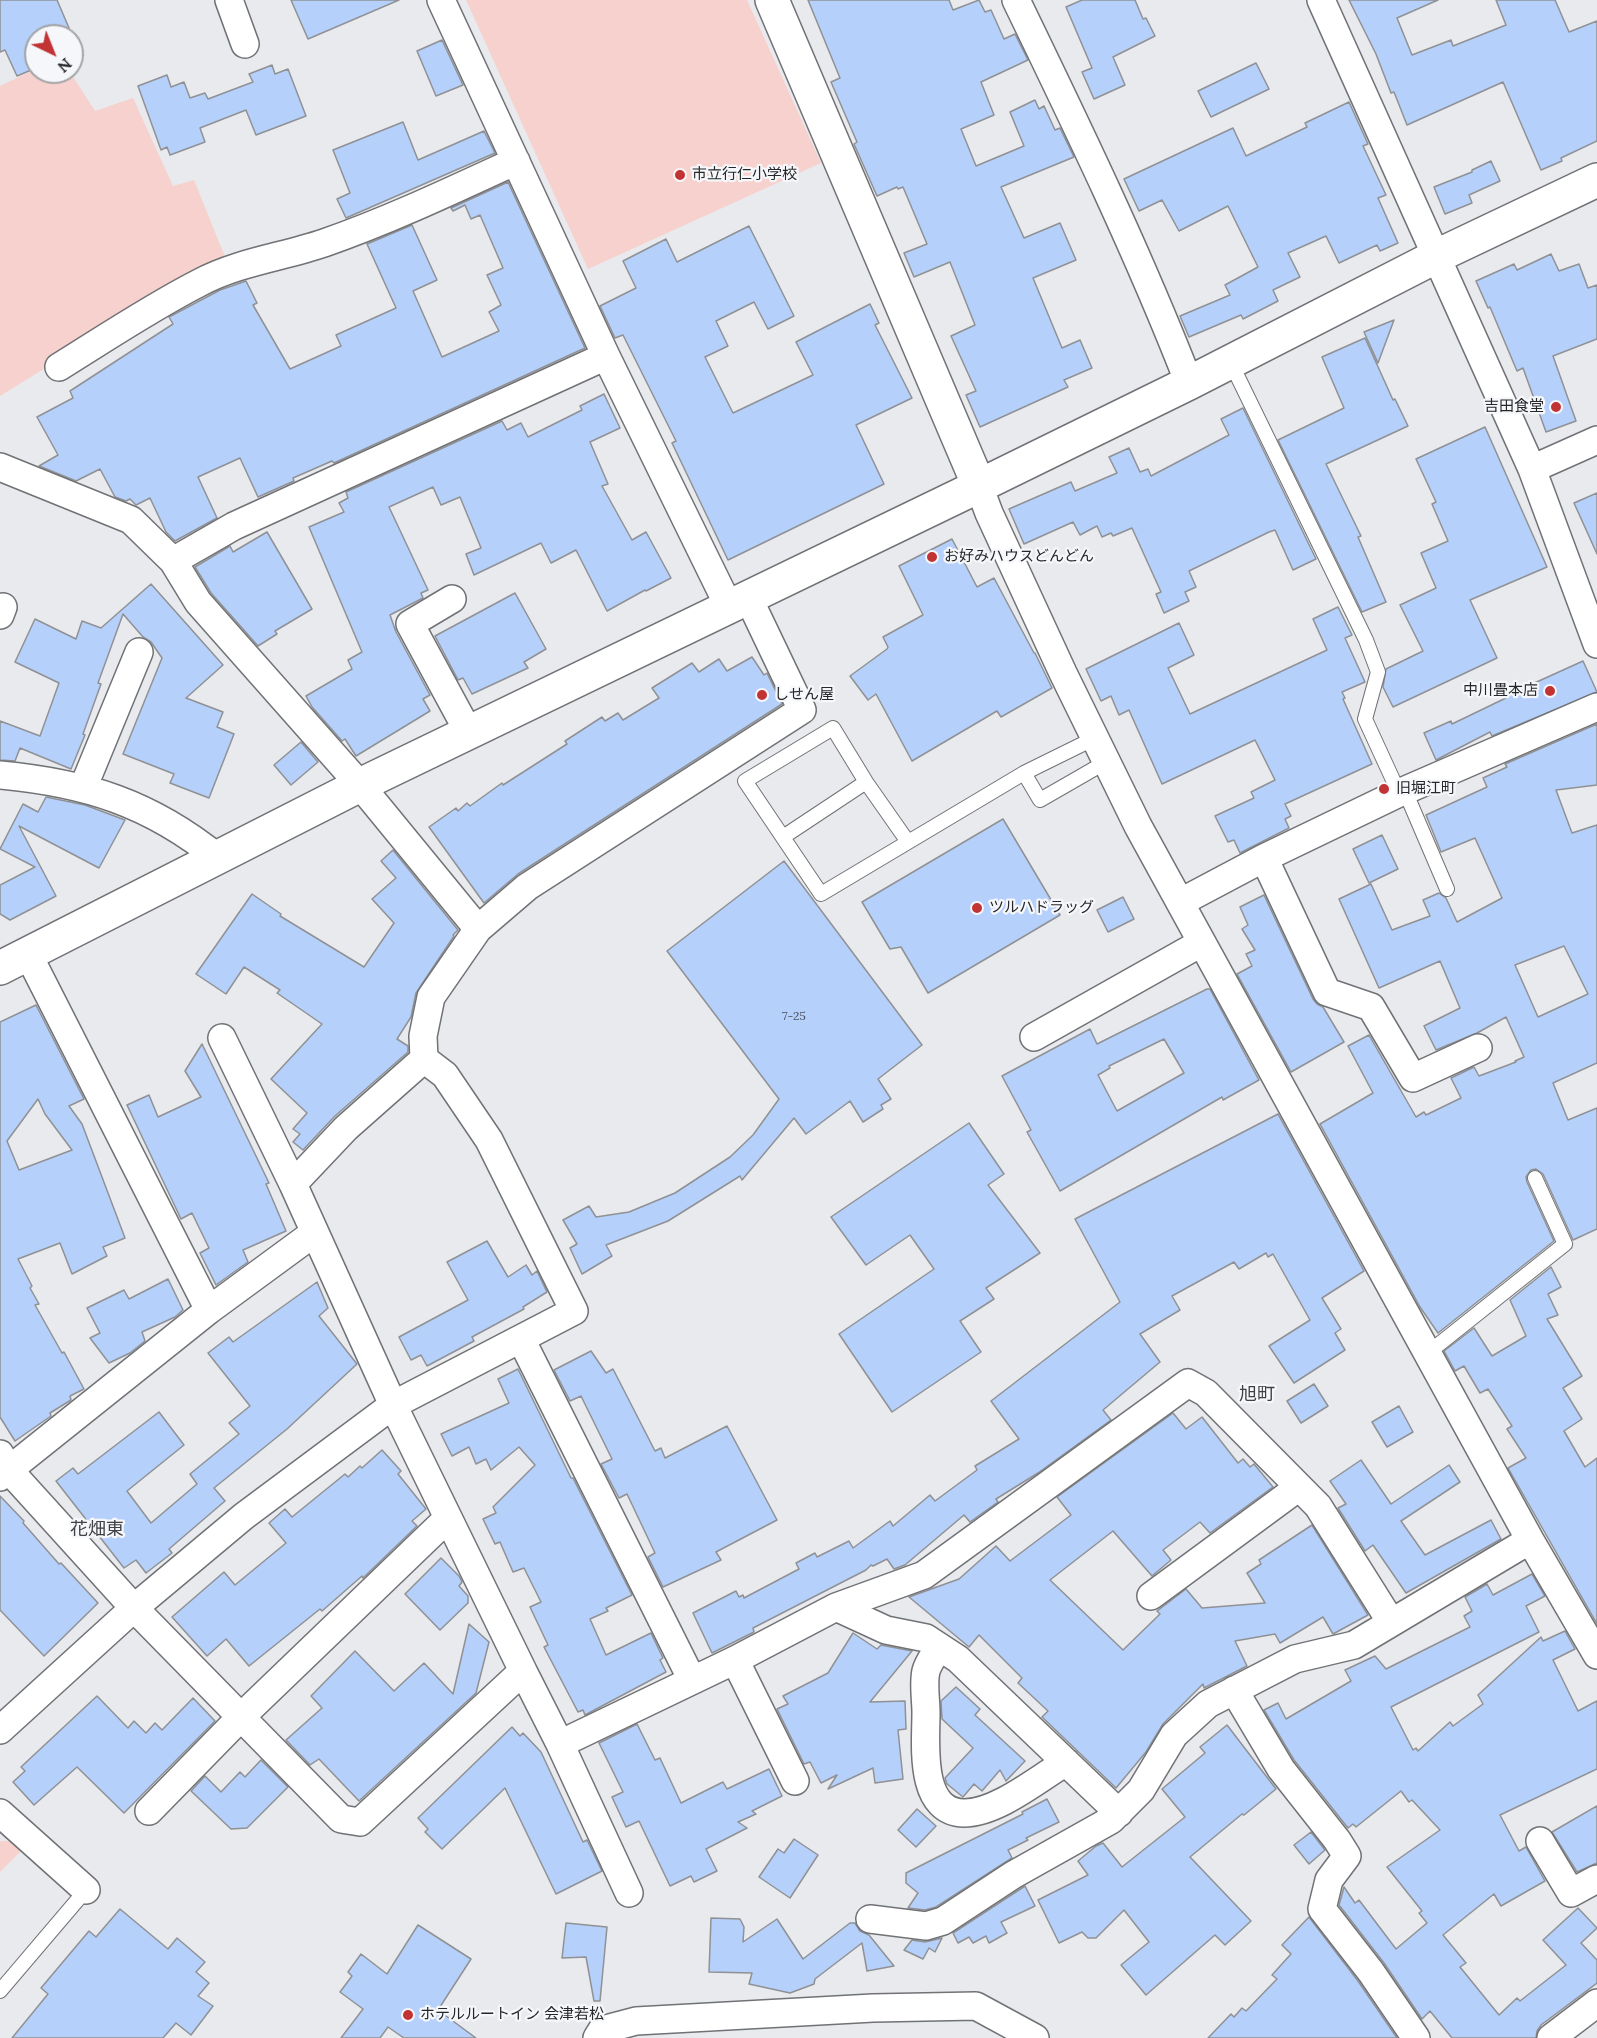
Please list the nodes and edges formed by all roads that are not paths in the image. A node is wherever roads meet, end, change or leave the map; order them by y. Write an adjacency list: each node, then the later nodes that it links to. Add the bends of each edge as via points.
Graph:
1 (229, 0): 6 (street)
2 (441, 0): 7 (street)
3 (772, 0): 17 (street)
4 (1016, 0): 13 (street, via 1134,253)
5 (1322, 0): 9 (street)
6 (245, 44)
7 (516, 161): 10 (street); 12 (street, via 348,235 260,259 200,282)
8 (1597, 180): 9 (street)
9 (1437, 256): 11 (street); 16 (street)
10 (606, 356): 18 (street, via 234,525); 20 (street)
11 (1230, 361): 13 (street); 31 (lane, via 1366,640 1378,672 1365,719)
12 (59, 367)
13 (1189, 382): 17 (street)
14 (1597, 440): 16 (street)
15 (0, 467): 18 (street, via 131,520)
16 (1532, 468): 21 (street)
17 (979, 486): 20 (street); 25 (street)
18 (173, 561): 29 (street, via 198,602)
19 (452, 599): 24 (street, via 410,624)
20 (739, 602): 24 (street); 38 (street, via 802,710 527,887)
21 (1597, 644)
22 (139, 652): 30 (street)
23 (1597, 707): 31 (street)
24 (469, 733): 29 (street)
25 (1101, 750): 26 (lane); 26 (lane, via 1040,800); 37 (street)
26 (1024, 773): 33 (lane)
27 (0, 775): 30 (street)
28 (866, 782): 32 (lane); 32 (lane, via 833,728 745,782); 33 (lane)
29 (360, 785): 34 (street); 38 (street)
30 (83, 788): 34 (street, via 143,810 195,839)
31 (1402, 792): 35 (street); 36 (lane)
32 (783, 837): 33 (lane, via 821,894)
33 (908, 842)
34 (218, 858): 40 (street)
35 (1264, 858): 37 (street); 43 (street, via 1328,992 1371,1007 1413,1078)
36 (1447, 889)
37 (1181, 902): 39 (street)
38 (478, 928): 44 (street, via 430,997 423,1036)
39 (1201, 942): 41 (street); 50 (street)
40 (14, 961): 48 (street)
41 (1035, 1037)
42 (222, 1038): 46 (street)
43 (1478, 1048)
44 (424, 1059): 46 (street, via 346,1128); 49 (street, via 445,1075 489,1140 574,1311)
45 (1535, 1178): 50 (lane, via 1565,1244)
46 (293, 1184): 47 (street)
47 (314, 1233): 48 (street); 51 (street)
48 (209, 1310): 52 (street)
49 (521, 1339): 51 (street); 64 (street)
50 (1428, 1353): 55 (street)
51 (393, 1405): 54 (street); 58 (street, via 244,1516)
52 (3, 1467): 58 (street)
53 (1299, 1487): 56 (street); 57 (street, via 1206,1393 1188,1383 924,1575); 59 (street, via 1318,1506)
54 (448, 1518): 63 (street); 66 (street)
55 (1530, 1540): 59 (street); 60 (street)
56 (1151, 1596)
57 (836, 1607): 61 (street, via 886,1630 926,1638); 62 (street)
58 (134, 1608): 66 (street); 67 (street)
59 (1391, 1622): 65 (street, via 1354,1645 1295,1659)
60 (1594, 1641)
61 (939, 1647): 69 (street, via 958,1659); 69 (street, via 926,1671 925,1768 940,1802 964,1813 987,1809)
62 (735, 1660): 64 (street); 70 (street)
63 (523, 1671): 66 (street, via 360,1822 341,1819); 68 (street)
64 (692, 1680): 68 (street)
65 (1234, 1690): 73 (street, via 1208,1704 1174,1735 1142,1790); 83 (street, via 1281,1769 1347,1856 1329,1880 1322,1909)
66 (241, 1717): 71 (street)
67 (0, 1730)
68 (560, 1744): 77 (street)
69 (1066, 1762): 73 (street)
70 (795, 1781)
71 (149, 1812)
72 (0, 1813): 76 (street)
73 (1119, 1813): 78 (street, via 1013,1875 943,1922 927,1926)
74 (1540, 1841): 75 (street, via 1571,1893)
75 (1597, 1879)
76 (86, 1890): 79 (lane)
77 (628, 1893)
78 (870, 1919)
79 (0, 1991)
80 (1597, 2003): 84 (street)
81 (597, 2038): 82 (street, via 602,2030 636,2021 976,2006)
82 (1035, 2038)
83 (1416, 2038)
84 (1551, 2038)

